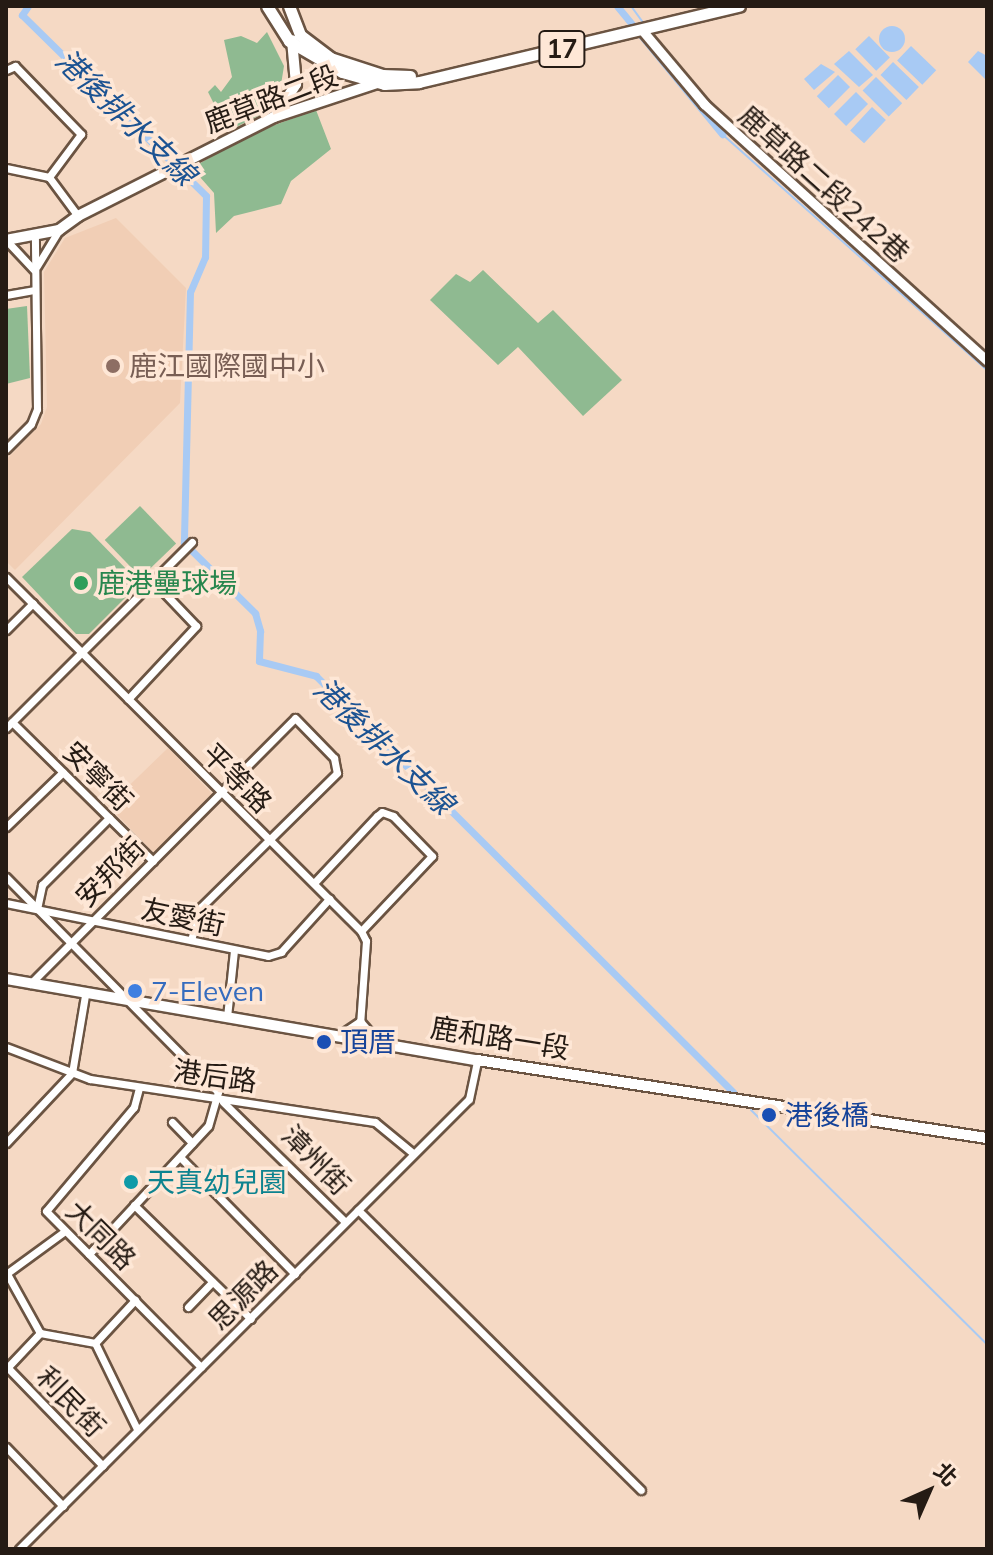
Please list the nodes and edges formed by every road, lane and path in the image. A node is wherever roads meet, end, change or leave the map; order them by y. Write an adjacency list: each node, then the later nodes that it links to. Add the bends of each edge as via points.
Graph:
1 (267, 6): 7 (main road, 17)
2 (289, 6): 6 (main road)
3 (711, 6): 9 (main road, 鹿草路二段 / 17)
4 (739, 6): 5 (main road, 鹿草路二段 / 17)
5 (642, 30): 9 (main road, 鹿草路二段 / 17, via 419,82); 20 (street, 鹿草路二段242巷, via 704,104)
6 (300, 35): 7 (main road); 9 (main road, 17, via 330,58)
7 (289, 41): 9 (main road, 17, via 342,72); 10 (main road, via 296,84)
8 (6, 70): 12 (street, via 15,66 81,134)
9 (383, 80): 10 (main road, 鹿草路二段)
10 (274, 117): 13 (main road, 鹿草路二段)
11 (6, 168): 12 (street)
12 (49, 177): 13 (street)
13 (78, 216): 14 (main road, 鹿草路二段)
14 (59, 230): 15 (main road, 鹿草路二段); 17 (street)
15 (35, 238): 16 (main road, 鹿草路二段); 17 (street)
16 (6, 240): 17 (street)
17 (35, 272): 18 (street)
18 (34, 290): 19 (street); 21 (street, via 37,409 31,424)
19 (6, 295)
20 (987, 361)
21 (6, 449)
22 (192, 542): 24 (street)
23 (6, 577): 25 (street, 平等路)
24 (153, 581): 27 (street); 28 (street, via 196,626)
25 (33, 603): 26 (street); 27 (street, 平等路)
26 (6, 630)
27 (82, 653): 28 (street, 平等路); 29 (street)
28 (128, 699): 31 (street, 平等路)
29 (9, 725): 30 (street, 安寧街)
30 (63, 772): 32 (street, 安寧街); 33 (street)
31 (221, 793): 34 (street, 平等路); 34 (street, 安邦街, via 295,718 338,769); 35 (street, 安邦街)
32 (109, 818): 35 (street, 安寧街); 40 (street, via 42,885)
33 (6, 827)
34 (269, 840): 37 (street, 平等路); 43 (street, via 201,907)
35 (153, 861): 41 (street, 安邦街)
36 (6, 877): 40 (street)
37 (314, 883): 38 (street, 平等路); 42 (street, via 377,816 393,816 432,856)
38 (329, 899): 42 (street, 平等路); 45 (street, 友愛街, via 276,955)
39 (6, 903): 40 (street, 友愛街)
40 (37, 909): 41 (street, 友愛街); 44 (street)
41 (92, 921): 43 (street, 友愛街); 44 (street, 安邦街)
42 (361, 931): 51 (street, via 366,941)
43 (191, 940): 45 (street, 友愛街)
44 (71, 943): 47 (street, 安邦街); 49 (street)
45 (234, 950): 50 (street)
46 (6, 979): 47 (main road, 鹿和路一段)
47 (30, 984): 48 (main road, 鹿和路一段)
48 (85, 995): 49 (main road, 鹿和路一段); 57 (street)
49 (125, 998): 50 (main road, 鹿和路一段); 59 (street, via 213,1083)
50 (227, 1017): 52 (main road, 鹿和路一段)
51 (360, 1021): 52 (street); 53 (street); 54 (street)
52 (338, 1036): 53 (main road, 鹿和路一段)
53 (359, 1039): 54 (main road, 鹿和路一段)
54 (379, 1043): 56 (main road, 鹿和路一段)
55 (6, 1047): 57 (street, 港后路)
56 (477, 1060): 61 (main road, 鹿和路一段); 64 (street, 思源路, via 469,1099)
57 (72, 1073): 58 (street, 港后路); 62 (street)
58 (139, 1088): 59 (street, 港后路); 69 (street, 大同路, via 134,1107 48,1204 46,1211)
59 (218, 1099): 63 (street, via 208,1126); 64 (street, 港后路, via 375,1122); 68 (street, 漳州街, via 235,1109)
60 (172, 1122): 63 (street)
61 (987, 1138)
62 (6, 1143)
63 (192, 1143): 65 (street)
64 (414, 1154): 67 (street, 思源路)
65 (180, 1157): 66 (street); 72 (street)
66 (134, 1205): 70 (street); 73 (street)
67 (358, 1210): 68 (street, 思源路); 86 (street)
68 (345, 1222): 72 (street, 思源路)
69 (65, 1231): 70 (street, 大同路); 71 (street)
70 (89, 1254): 74 (street, 大同路)
71 (6, 1273): 77 (street)
72 (295, 1274): 76 (street, 思源路)
73 (212, 1282): 75 (street); 76 (street)
74 (135, 1300): 78 (street); 79 (street, 大同路)
75 (188, 1307)
76 (251, 1319): 79 (street, 思源路)
77 (40, 1333): 78 (street); 80 (street)
78 (95, 1343): 81 (street)
79 (201, 1367): 81 (street, 思源路)
80 (7, 1369): 85 (street, 利民街)
81 (137, 1429): 85 (street, 思源路)
82 (6, 1447): 83 (street)
83 (14, 1456): 84 (street); 87 (street)
84 (6, 1465)
85 (103, 1466): 87 (street, 思源路)
86 (641, 1490)
87 (63, 1506): 88 (street, 思源路)
88 (19, 1549)

